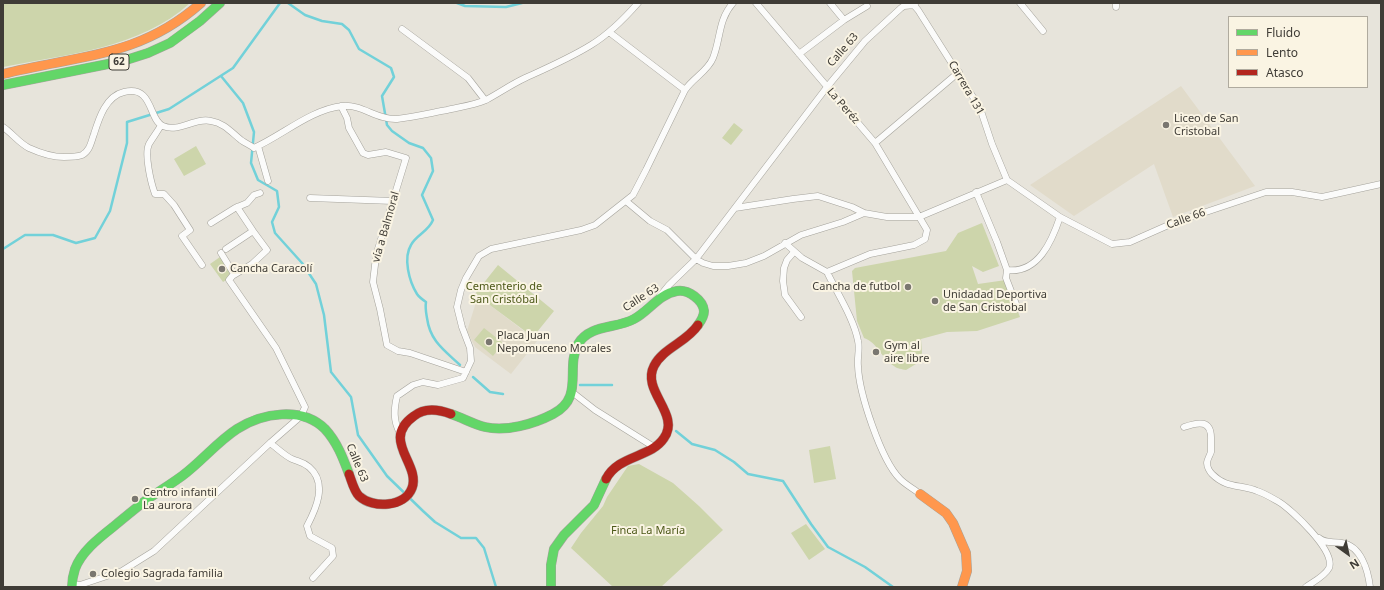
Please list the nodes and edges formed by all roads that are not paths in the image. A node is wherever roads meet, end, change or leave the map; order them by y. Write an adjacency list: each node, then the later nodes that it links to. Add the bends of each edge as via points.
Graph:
1 (201, 3): 16 (main road, 62, via 161,32 121,48 90,57)
2 (220, 3): 17 (main road, 62, via 175,40 148,53 123,61)
3 (638, 3): 13 (street)
4 (756, 3): 14 (street, La Peréz)
5 (830, 3): 10 (street)
6 (1020, 3): 12 (street)
7 (732, 4): 19 (street, via 724,17 713,58)
8 (914, 4): 15 (street, Carrera 131); 18 (street, Calle 63, via 904,6 887,20)
9 (867, 6): 10 (street)
10 (844, 20): 14 (street)
11 (402, 29): 20 (street, via 468,78)
12 (1043, 31)
13 (609, 32): 19 (street); 20 (street, via 590,46)
14 (799, 54): 18 (street, La Peréz)
15 (959, 72): 24 (street); 26 (street, Carrera 131, via 980,108)
16 (3, 74)
17 (3, 85)
18 (827, 87): 24 (street, La Peréz); 35 (street, Calle 63)
19 (685, 90): 33 (street, via 633,195)
20 (485, 100): 21 (street, via 409,118 388,119 361,108)
21 (341, 106): 25 (street, via 309,118); 32 (street, vía a Balmoral, via 349,128 363,153 368,155 386,152 404,157 406,160)
22 (161, 125): 23 (street, via 155,119 146,98 136,92 126,91 109,100 89,148 77,156 57,157 35,150); 25 (street, via 172,128 198,121 211,121 223,125 241,141 254,148); 44 (street, via 148,149 155,194 164,194 174,205 190,230 182,236)
23 (3, 127)
24 (875, 143): 37 (street, La Peréz)
25 (258, 146): 27 (street)
26 (1008, 180): 29 (street); 38 (street, Calle 66)
27 (268, 181)
28 (1381, 184): 38 (street, Calle 66, via 1322,197 1292,192 1266,192 1173,223 1130,242 1112,244)
29 (976, 192): 37 (street); 45 (street)
30 (260, 193): 34 (street)
31 (310, 198): 32 (street)
32 (393, 201): 51 (street, vía a Balmoral, via 378,249 374,282 386,345)
33 (626, 201): 43 (street, via 650,221 666,230); 51 (street, via 595,225 491,249 480,256 461,290 457,307 470,348 471,361)
34 (237, 207): 39 (street); 40 (street)
35 (734, 208): 36 (street, via 818,196); 43 (street, Calle 63)
36 (864, 213): 37 (street, via 887,217); 41 (street, via 800,235)
37 (919, 217): 46 (street, La Peréz, via 927,230 925,239 914,245 870,254)
38 (1060, 217): 45 (street, via 1050,242 1037,260 1014,271)
39 (211, 223)
40 (253, 231): 47 (street, via 224,251); 47 (street, via 267,250 252,264)
41 (785, 243): 42 (street); 43 (street, via 746,263 713,266)
42 (794, 252): 46 (street); 50 (street, via 787,260 783,281 785,295)
43 (696, 259): 48 (street, Calle 63)
44 (202, 265)
45 (1007, 270): 49 (street, via 1006,278)
46 (827, 272): 58 (street, via 853,324 859,342 858,366 863,393 886,458 900,479)
47 (234, 275): 53 (street, via 229,280 278,351 305,407)
48 (658, 299): 52 (main road, Calle 63, via 645,312 633,319 604,327 582,338 575,348); 57 (main road, Calle 63, via 680,291 686,292 698,300 704,313 698,328 661,355 651,372 650,379 668,423 667,435)
49 (1018, 308)
50 (801, 317)
51 (466, 372): 55 (street, via 463,378 438,385 423,382 413,385 397,396 394,408)
52 (572, 392): 55 (main road, Calle 63, via 568,403 558,412 522,424 501,429 484,426 448,413 426,410 404,423); 57 (street, via 595,410)
53 (301, 416): 55 (main road, Calle 63, via 312,420 330,434 357,495 366,501 379,504 402,499 409,494 413,486 411,470 400,442); 56 (street); 61 (main road, Calle 63, via 274,416 249,422 236,430 181,477 145,501 98,540 82,556 74,571)
54 (1184, 427): 59 (street, via 1203,423 1210,430 1211,450 1207,463 1210,472 1218,480 1258,491 1279,502)
55 (400, 433)
56 (270, 443): 60 (street, via 293,460 301,461 310,468 320,486 317,502 307,526 310,536 332,548 333,556); 61 (street, via 154,551 122,571 80,585)
57 (654, 447): 62 (main road, via 626,460 607,475 595,504 561,537 553,550 550,562)
58 (920, 494): 63 (main road, via 946,513 953,523 966,553 967,571)
59 (1312, 534): 64 (street, via 1326,552 1330,562 1325,573); 65 (street, via 1324,542 1351,546 1368,569)
60 (313, 578)
61 (72, 585)
62 (551, 587)
63 (962, 587)
64 (1306, 587)
65 (1370, 587)

